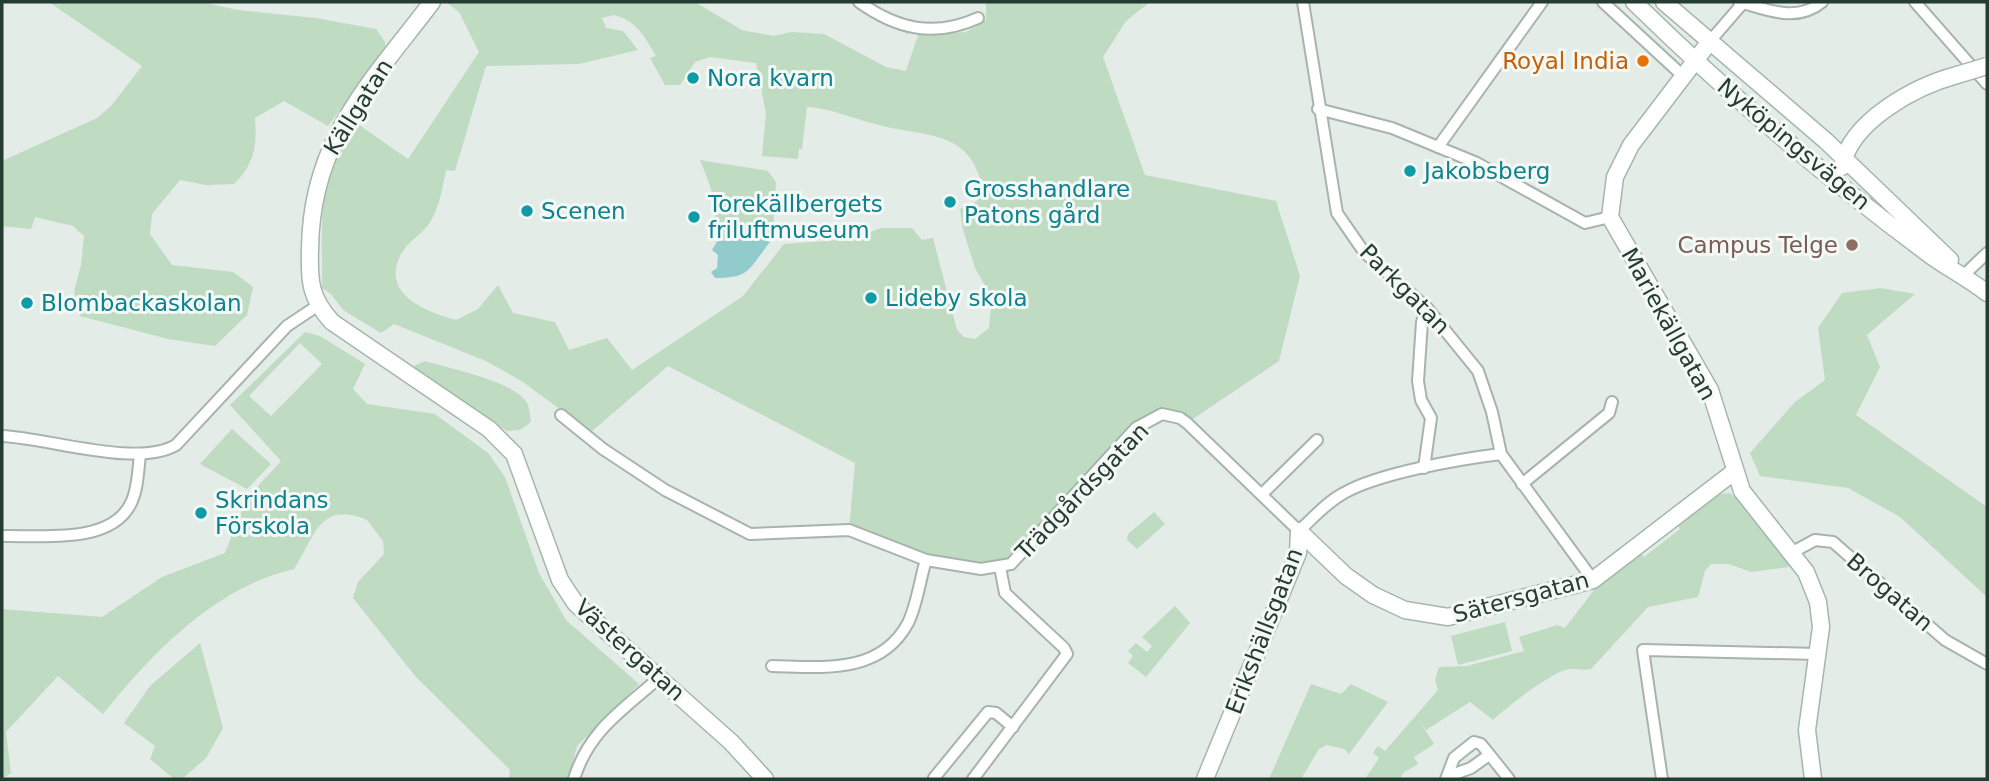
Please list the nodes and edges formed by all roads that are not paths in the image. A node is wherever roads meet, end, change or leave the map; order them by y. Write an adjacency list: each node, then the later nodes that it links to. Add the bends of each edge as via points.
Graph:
1 (432, 2): 29 (street, Källgatan, via 353,108 322,164 310,219 309,275)
2 (859, 2): 11 (street, via 895,24 920,29 961,26)
3 (1303, 2): 18 (street, Parkgatan)
4 (1542, 2): 21 (street)
5 (1603, 2): 15 (street)
6 (1634, 2): 13 (street, Nyköpingsvägen)
7 (1664, 2): 12 (street, Nyköpingsvägen)
8 (1741, 2): 9 (street, via 1791,15); 12 (street)
9 (1822, 2)
10 (1915, 2): 16 (street)
11 (978, 18)
12 (1711, 40): 13 (street); 20 (street, Nyköpingsvägen)
13 (1695, 60): 15 (street); 22 (street, Nyköpingsvägen)
14 (1987, 66): 17 (street, bridge)
15 (1682, 75): 25 (street, via 1631,145 1615,177)
16 (1987, 83)
17 (1924, 89): 19 (street, via 1892,105); 23 (street)
18 (1318, 109): 21 (street, via 1392,128); 30 (street, Parkgatan, via 1337,213 1364,252)
19 (1859, 132): 20 (street); 23 (street)
20 (1826, 141): 23 (street, Nyköpingsvägen)
21 (1438, 147): 25 (street, via 1477,163 1586,223)
22 (1807, 155): 23 (street); 24 (street, Nyköpingsvägen)
23 (1843, 158): 24 (street); 27 (street, Nyköpingsvägen)
24 (1843, 187): 27 (street, Nyköpingsvägen, via 1933,257)
25 (1610, 217): 38 (street, Mariekällgatan, via 1710,390)
26 (1987, 253): 27 (street)
27 (1964, 275): 28 (street, Nyköpingsvägen)
28 (1987, 293)
29 (317, 306): 36 (street, via 289,324 176,445 164,452); 50 (street, Västergatan, via 332,322 489,429 514,454 560,580 576,604)
30 (1427, 308): 35 (street, Parkgatan, via 1478,371); 37 (street, via 1418,381 1431,418)
31 (1612, 402): 39 (street, via 1609,413)
32 (561, 415): 44 (street, via 665,490 750,534 849,530)
33 (2, 436): 36 (street)
34 (1317, 440): 40 (street)
35 (1501, 454): 37 (street, Erikshällsgatan); 39 (street, Parkgatan)
36 (140, 455): 42 (street, via 135,494 119,519 82,533)
37 (1424, 468): 41 (street, Erikshällsgatan, via 1352,488)
38 (1735, 471): 43 (street, Mariekällgatan, via 1742,491); 46 (street, Sätersgatan)
39 (1522, 484): 46 (street, Parkgatan)
40 (1262, 494): 41 (street); 45 (street, Trädgårdsgatan, via 1180,418 1163,414 1136,428 1012,564)
41 (1299, 531): 46 (street, Sätersgatan, via 1373,595 1438,618); 58 (street, Erikshällsgatan, via 1297,553)
42 (2, 536)
43 (1791, 553): 47 (street, Mariekällgatan, via 1806,572 1818,601); 48 (street, Brogatan, via 1815,540 1833,542 1945,640)
44 (926, 560): 45 (street, via 981,569); 49 (street, via 909,621 891,645 869,660 835,667)
45 (1000, 567): 51 (street, via 1005,593 1066,654)
46 (1593, 580)
47 (1818, 654): 60 (street, via 1643,650); 61 (street, Mariekällgatan, via 1807,730)
48 (1987, 664)
49 (772, 666)
50 (660, 677): 55 (street, via 597,732); 56 (street, Västergatan)
51 (1013, 727): 54 (street, via 988,712); 57 (street)
52 (1489, 755): 53 (street); 53 (street, via 1481,744 1474,743 1454,758); 59 (street)
53 (1447, 777)
54 (934, 778)
55 (574, 779)
56 (765, 779)
57 (973, 779)
58 (1205, 779)
59 (1509, 779)
60 (1662, 779)
61 (1814, 779)

